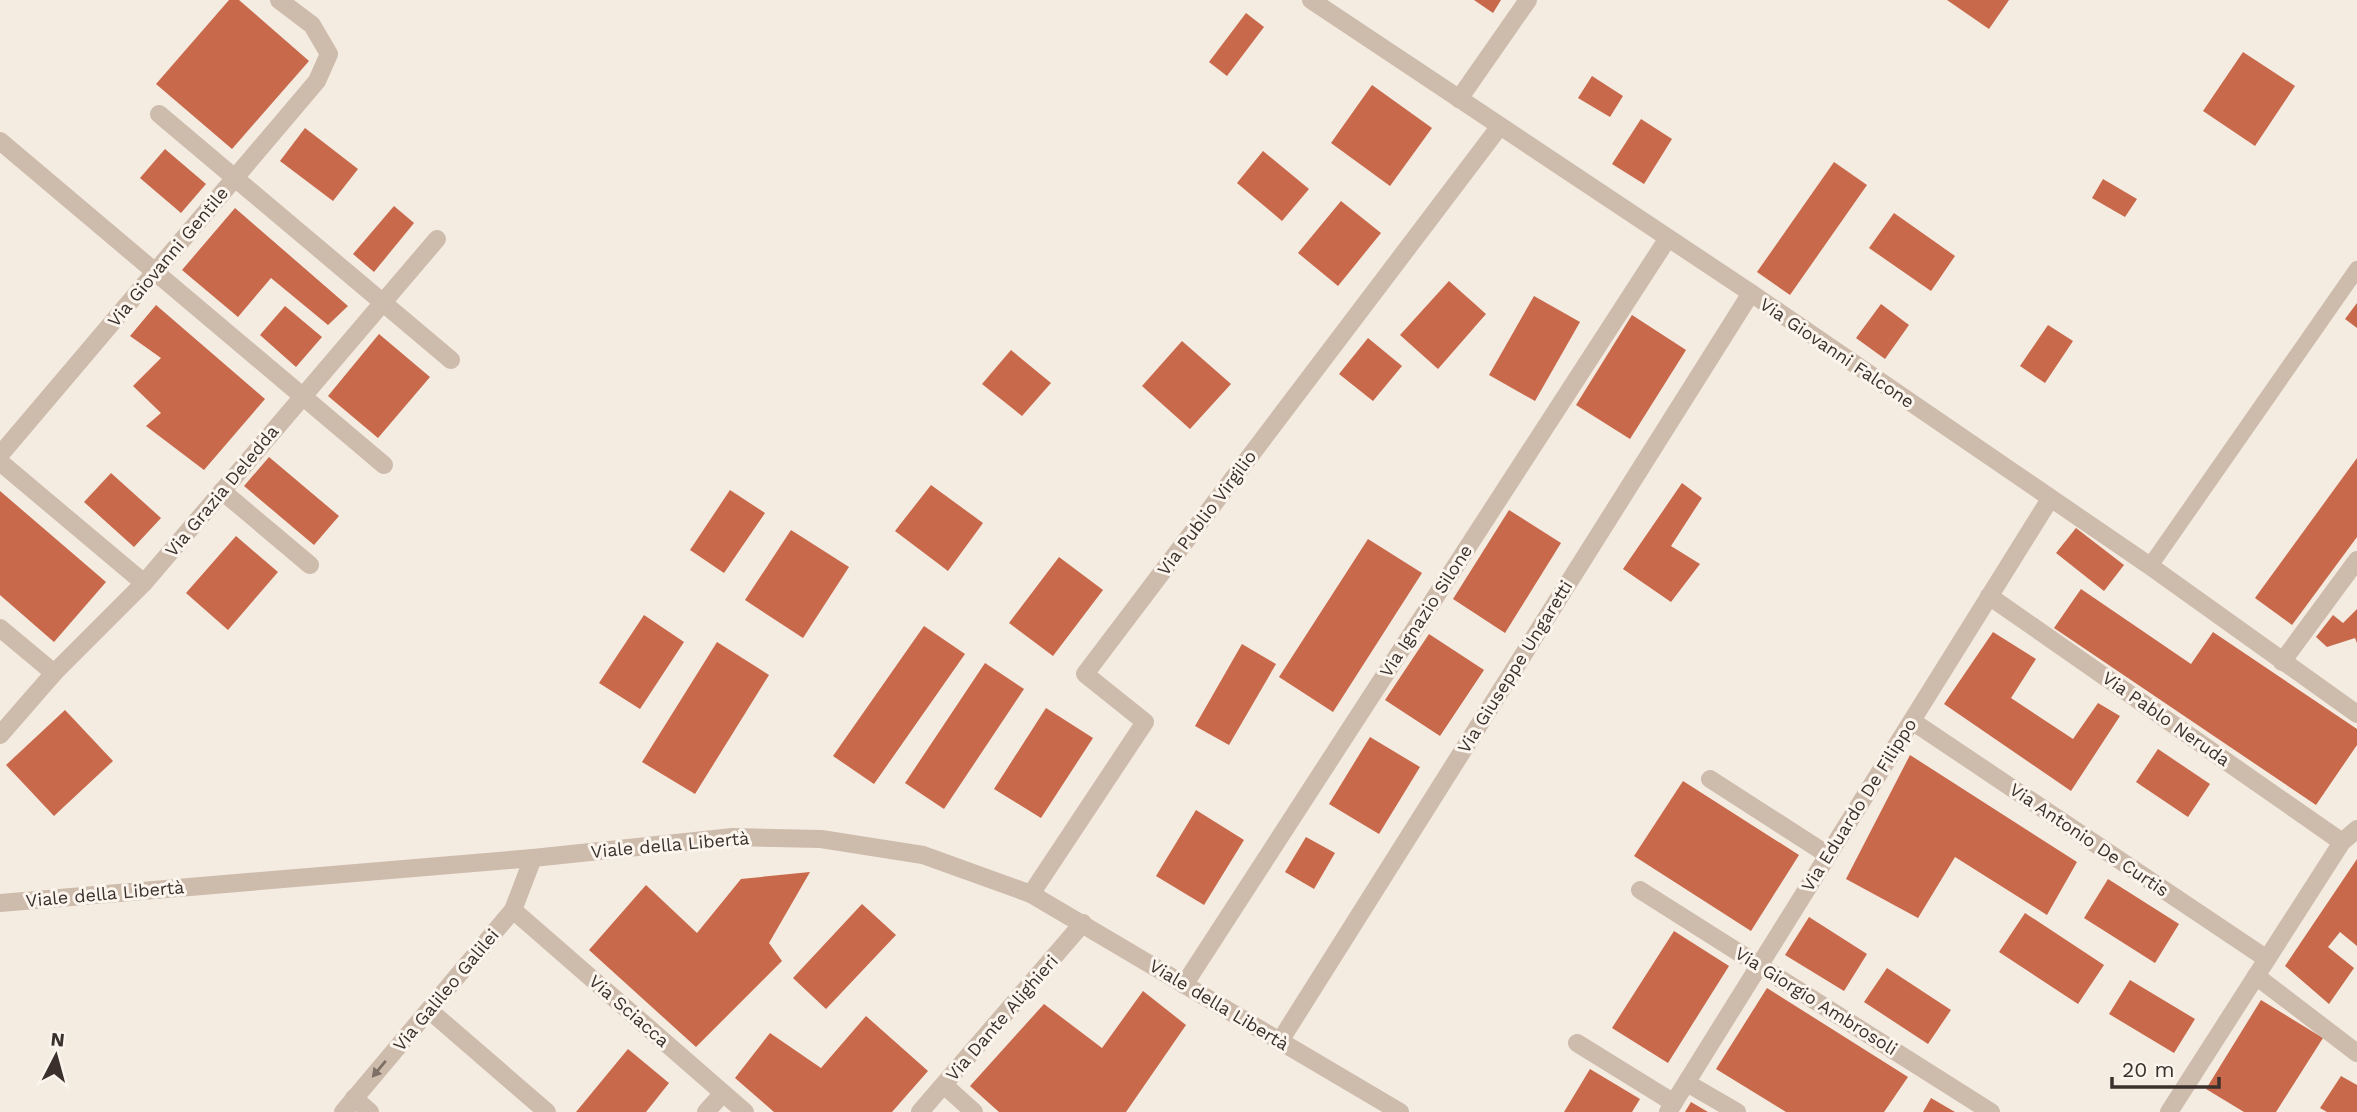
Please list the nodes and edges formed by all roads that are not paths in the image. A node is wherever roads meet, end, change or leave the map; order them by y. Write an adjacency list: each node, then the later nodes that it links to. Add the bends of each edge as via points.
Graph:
1 (279, 0): 8 (street, Via Giovanni Gentile, via 312,25 329,54 317,81)
2 (1311, 0): 4 (street, Via Giovanni Falcone)
3 (1528, 0): 4 (street)
4 (1459, 99): 6 (street, Via Giovanni Falcone)
5 (159, 114): 8 (street)
6 (1500, 126): 9 (street, Via Giovanni Falcone); 39 (street, Via Publio Virgilio, via 1085,674 1145,722)
7 (0, 141): 12 (street)
8 (235, 178): 12 (street, Via Giovanni Gentile); 14 (street)
9 (1668, 238): 13 (street, Via Giovanni Falcone); 46 (street, Via Ignazio Silone)
10 (437, 239): 14 (street, Via Grazia Deledda)
11 (2357, 269): 24 (lane)
12 (155, 272): 16 (street); 17 (street, Via Giovanni Gentile)
13 (1751, 293): 21 (street, Via Giovanni Falcone); 48 (street, Via Giuseppe Ungaretti)
14 (382, 303): 15 (street); 16 (street, Via Grazia Deledda)
15 (451, 360)
16 (303, 397): 19 (street); 20 (street, Via Grazia Deledda)
17 (0, 455)
18 (0, 462): 25 (street)
19 (384, 465)
20 (222, 491): 23 (street); 25 (street, Via Grazia Deledda)
21 (2050, 499): 24 (street, Via Giovanni Falcone); 26 (street, Via Eduardo De Filippo)
22 (2357, 559): 28 (street)
23 (310, 565)
24 (2150, 566): 28 (street, Via Giovanni Falcone)
25 (144, 583): 29 (street, Via Grazia Deledda)
26 (1989, 596): 31 (street, Via Eduardo De Filippo); 35 (street, Via Pablo Neruda)
27 (0, 628): 29 (street)
28 (2282, 662): 30 (street, Via Giovanni Falcone)
29 (54, 673): 32 (street, Via Grazia Deledda)
30 (2357, 714)
31 (1912, 721): 36 (street, Via Eduardo De Filippo); 43 (street, Via Antonio De Curtis)
32 (0, 735)
33 (1710, 779): 36 (street)
34 (2357, 829): 35 (street)
35 (2342, 842): 43 (street)
36 (1828, 855): 44 (street, Via Eduardo De Filippo)
37 (533, 858): 39 (street, Viale della Libertà, via 733,837 821,839 923,855); 40 (street, Viale della Libertà); 41 (street, Via Galileo Galilei)
38 (1640, 890): 44 (street, Via Giorgio Ambrosoli)
39 (1031, 894): 42 (street, Viale della Libertà)
40 (0, 902)
41 (513, 910): 47 (street, Via Galileo Galilei); 53 (street, Via Sciacca)
42 (1083, 923): 46 (street, Viale della Libertà); 52 (street, Via Dante Alighieri)
43 (2267, 959): 45 (street)
44 (1760, 965): 51 (street, Via Eduardo De Filippo); 64 (street, Via Giorgio Ambrosoli)
45 (2256, 976): 50 (street); 65 (street)
46 (1184, 985): 48 (street, Viale della Libertà)
47 (429, 1010): 54 (street, Via Galileo Galilei, one-way to 54); 57 (street)
48 (1280, 1041): 62 (street, Viale della Libertà)
49 (1577, 1043): 55 (street)
50 (2357, 1054)
51 (1687, 1083): 55 (street, Via Eduardo De Filippo); 63 (street)
52 (944, 1085): 60 (street, Via Dante Alighieri); 61 (street)
53 (723, 1093): 58 (street); 59 (street, Via Sciacca)
54 (349, 1105): 56 (street)
55 (1671, 1107)
56 (370, 1112)
57 (547, 1112)
58 (706, 1112)
59 (746, 1112)
60 (920, 1112)
61 (974, 1112)
62 (1400, 1112)
63 (1737, 1112)
64 (1992, 1112)
65 (2169, 1112)

